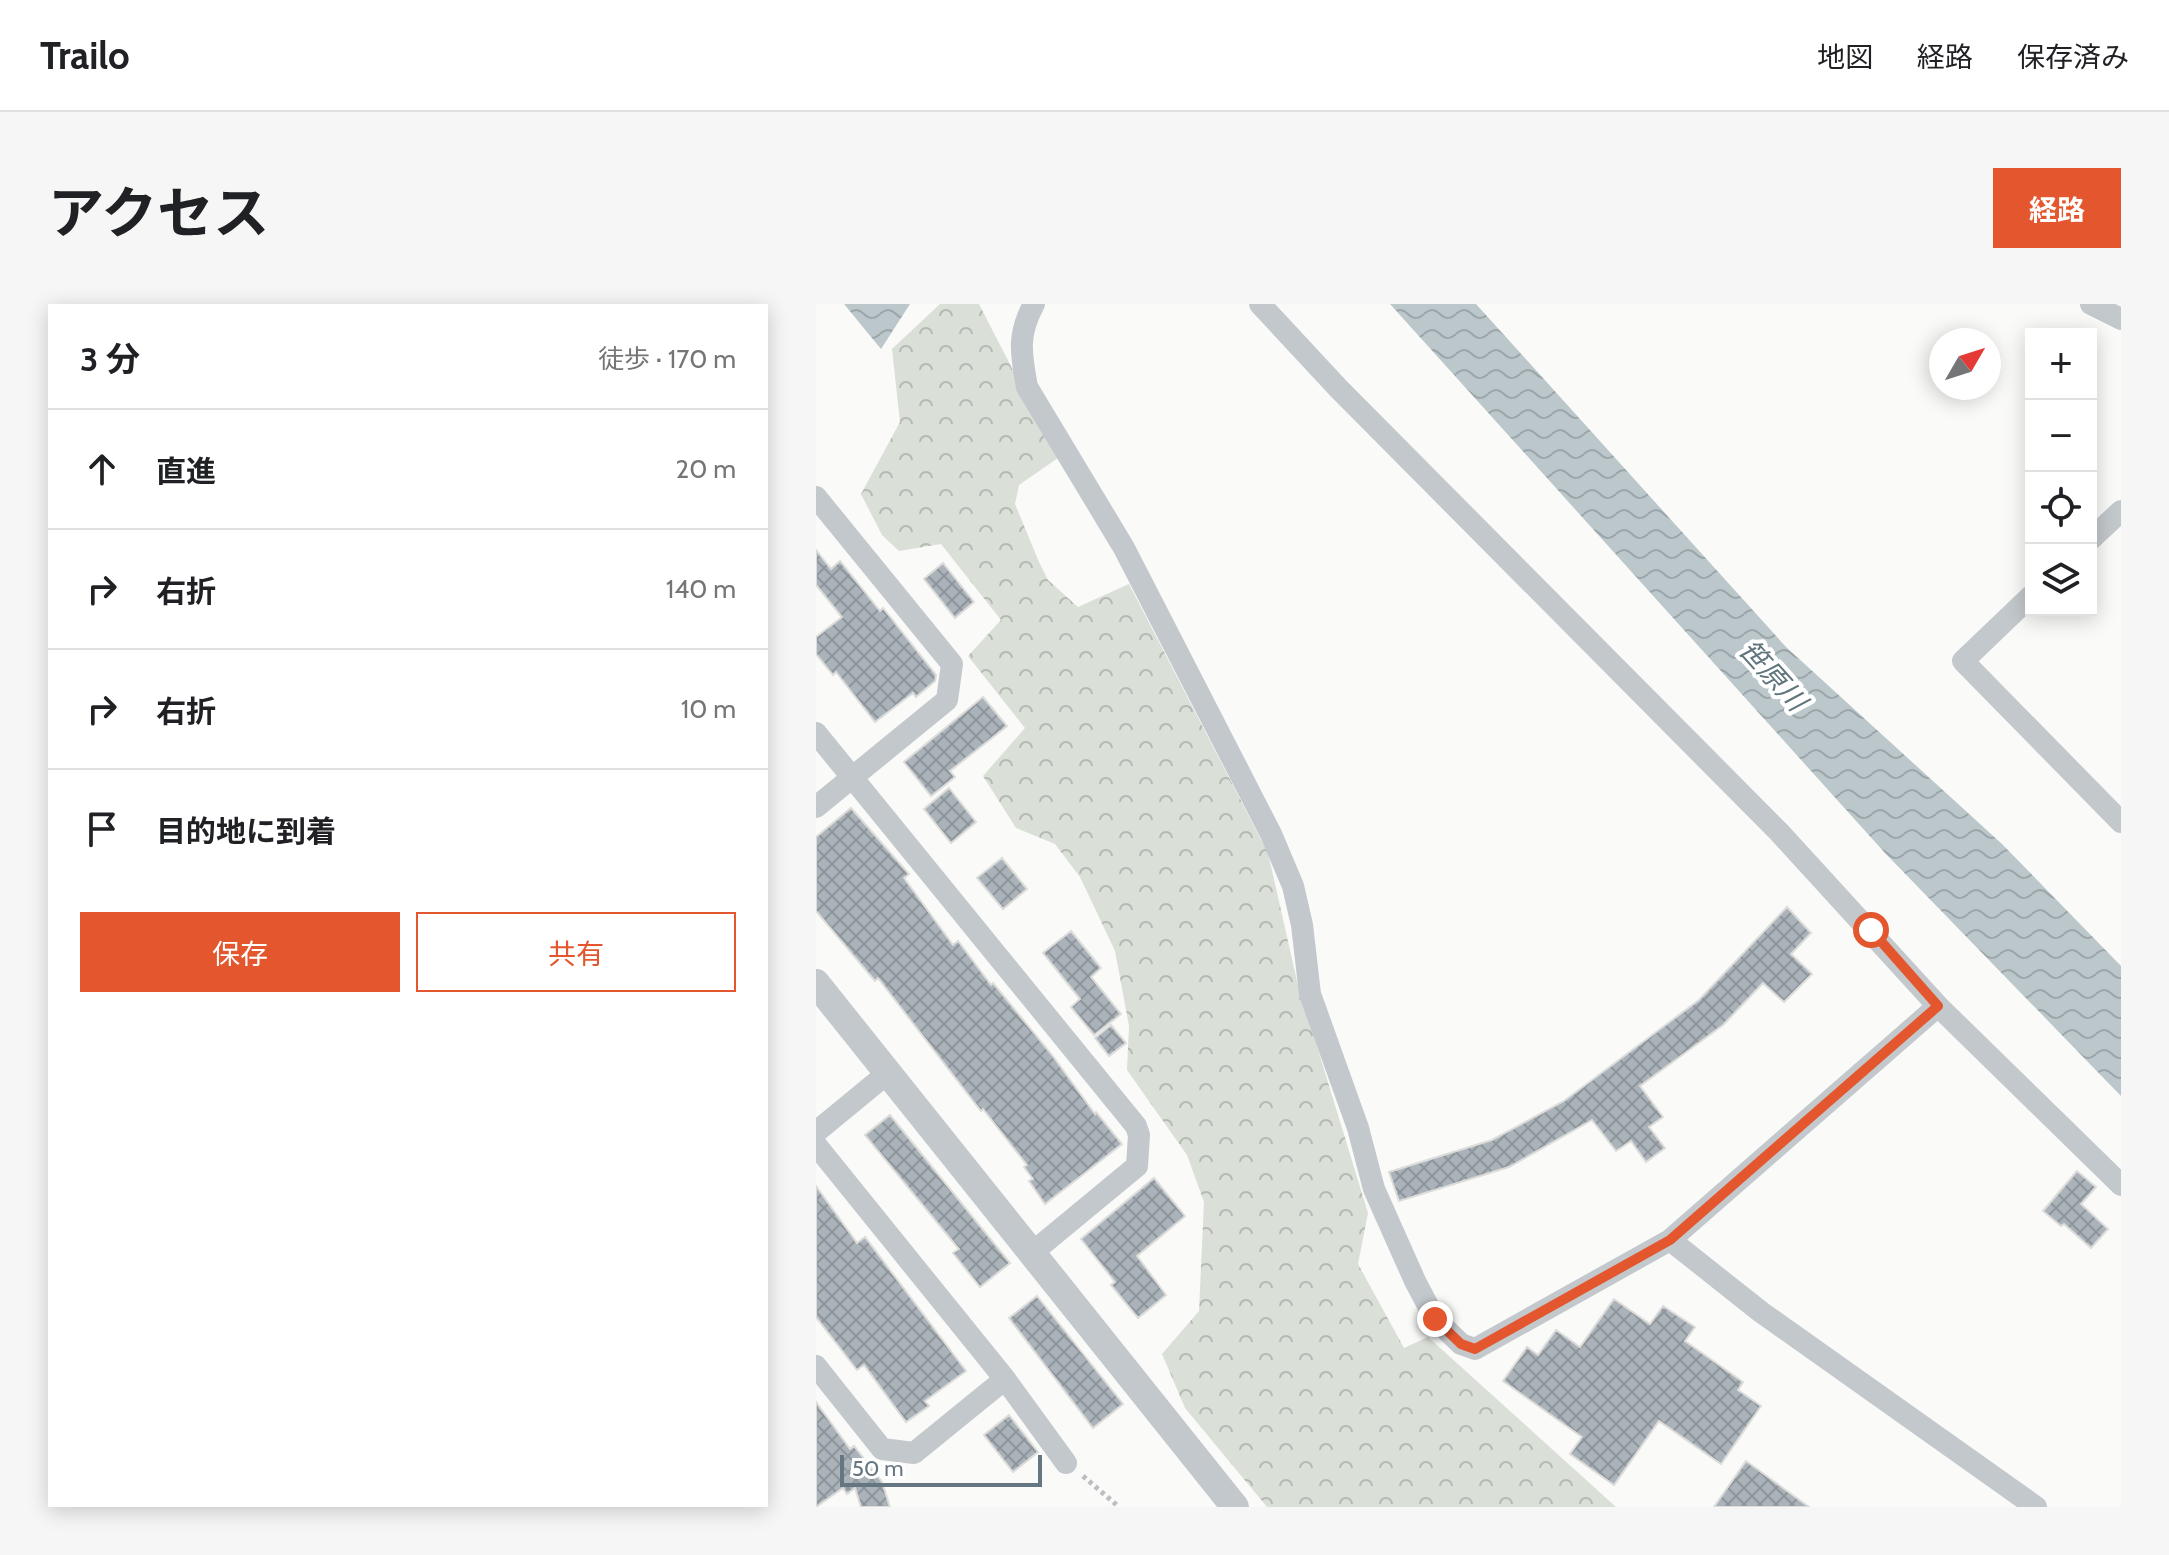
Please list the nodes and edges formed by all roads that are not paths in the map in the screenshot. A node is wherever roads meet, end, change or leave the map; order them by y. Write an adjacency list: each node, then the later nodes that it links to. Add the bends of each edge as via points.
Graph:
1 (1034, 304): 19 (street, via 1022,331 1027,387 1124,548 1271,834 1293,886 1310,994 1374,1189 1435,1319 1461,1344 1475,1349)
2 (1260, 304): 14 (street, via 1779,832)
3 (2091, 304): 4 (street)
4 (2121, 319)
5 (816, 497): 10 (street, via 952,664 947,700)
6 (2121, 511): 7 (street)
7 (2097, 533)
8 (2025, 602): 12 (street, via 1963,661)
9 (816, 733): 10 (street)
10 (852, 778): 11 (street); 20 (street, via 1136,1126 1137,1166)
11 (816, 807)
12 (2121, 822)
13 (816, 983): 15 (street)
14 (1938, 1006): 18 (street); 19 (street)
15 (889, 1072): 16 (street); 20 (street)
16 (816, 1132)
17 (816, 1145): 22 (street)
18 (2121, 1185)
19 (1670, 1240): 25 (street, via 1761,1312)
20 (1033, 1252): 24 (street)
21 (816, 1366): 22 (street, via 882,1449 914,1453)
22 (1005, 1379): 23 (street)
23 (1066, 1463)
24 (1235, 1507)
25 (2036, 1507)

